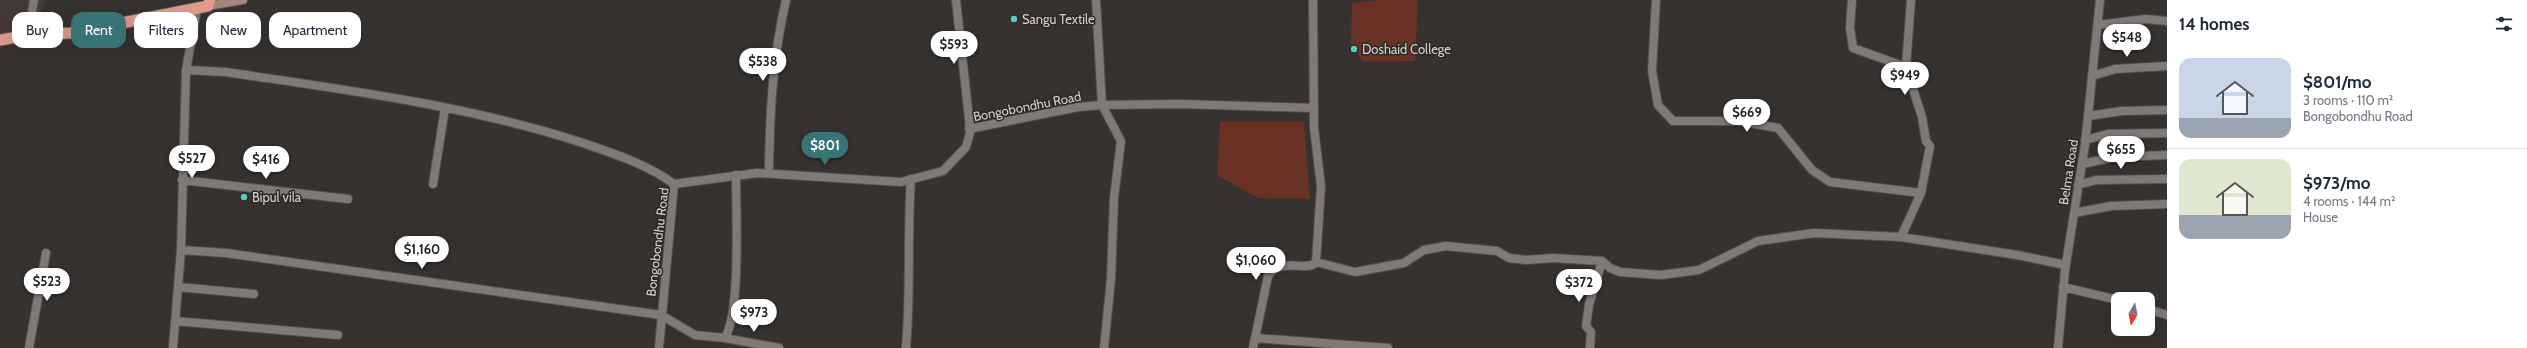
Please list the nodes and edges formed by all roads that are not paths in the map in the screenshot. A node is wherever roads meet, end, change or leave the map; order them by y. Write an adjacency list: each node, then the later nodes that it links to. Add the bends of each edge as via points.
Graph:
1 (34, 0): 13 (street)
2 (243, 0): 11 (main road)
3 (786, 0): 33 (street, via 778,35 770,104)
4 (956, 0): 28 (street)
5 (1096, 0): 23 (street)
6 (1313, 0): 25 (street)
7 (1656, 0): 41 (street, via 1652,71 1658,105 1673,121 1739,121 1778,128 1812,170 1830,182)
8 (1852, 0): 20 (street, via 1850,28 1853,48)
9 (1912, 0): 20 (street)
10 (2100, 0): 15 (street, Belma Road)
11 (209, 3): 12 (highway)
12 (197, 9): 16 (highway); 21 (street)
13 (32, 12)
14 (2167, 21): 15 (street, via 2146,19)
15 (2098, 25): 22 (street, Belma Road)
16 (63, 33)
17 (12, 38): 18 (highway)
18 (0, 40)
19 (2167, 66): 22 (street, via 2115,68)
20 (1906, 67): 41 (street, via 1922,117 1926,141 1930,146)
21 (186, 70): 24 (street, via 234,74); 37 (street)
22 (2092, 76): 27 (street, Belma Road)
23 (1102, 105): 25 (street, Bongobondhu Road, via 1180,104); 28 (street, Bongobondhu Road, via 1078,107); 67 (street, via 1121,141 1114,198 1111,279)
24 (445, 108): 38 (street); 39 (street, via 482,114 605,150 660,173)
25 (1314, 108): 48 (street, via 1321,186)
26 (2167, 110): 27 (street, via 2122,111)
27 (2088, 116): 30 (street, Belma Road)
28 (969, 129): 36 (street, Bongobondhu Road, via 966,147 943,171)
29 (2167, 133): 30 (street, via 2108,134)
30 (2085, 140): 32 (street, Belma Road)
31 (2167, 155): 32 (street, via 2115,157)
32 (2082, 164): 40 (street, Belma Road)
33 (768, 167)
34 (736, 175): 36 (street, Bongobondhu Road, via 757,173 901,182); 39 (street, Bongobondhu Road); 60 (street, via 736,264 732,316)
35 (2167, 178): 40 (street, via 2096,180)
36 (911, 179): 66 (street, via 907,242 910,304)
37 (182, 180): 42 (street); 46 (street)
38 (433, 184)
39 (674, 184): 56 (street, Bongobondhu Road)
40 (2078, 185): 44 (street, Belma Road)
41 (1921, 193): 45 (street)
42 (348, 199)
43 (2167, 204): 44 (street, via 2111,206)
44 (2074, 213): 50 (street, Belma Road)
45 (1901, 238): 49 (street, via 1814,233 1758,241 1699,270 1661,275 1636,275 1615,270); 50 (street)
46 (181, 250): 51 (street); 56 (street, via 226,253)
47 (46, 253): 62 (street)
48 (1316, 262): 49 (street, via 1355,272 1404,263 1424,250 1446,246 1497,251 1509,258 1526,260 1553,258); 61 (street, via 1311,265 1282,265 1273,269 1268,276)
49 (1602, 262): 70 (street, via 1589,305 1586,326 1591,332)
50 (2066, 265): 52 (street, Belma Road)
51 (178, 287): 53 (street); 58 (street)
52 (2063, 287): 54 (street); 71 (street, Belma Road)
53 (254, 294)
54 (2111, 298)
55 (2155, 311): 57 (street)
56 (661, 315): 60 (street, via 695,335); 64 (street, Bongobondhu Road)
57 (2167, 315)
58 (175, 321): 59 (street); 63 (street)
59 (338, 335)
60 (725, 338): 65 (street)
61 (1255, 338): 68 (street); 69 (street)
62 (29, 348)
63 (173, 348)
64 (659, 348)
65 (779, 348)
66 (906, 348)
67 (1104, 348)
68 (1253, 348)
69 (1388, 348)
70 (1590, 348)
71 (2058, 348)

